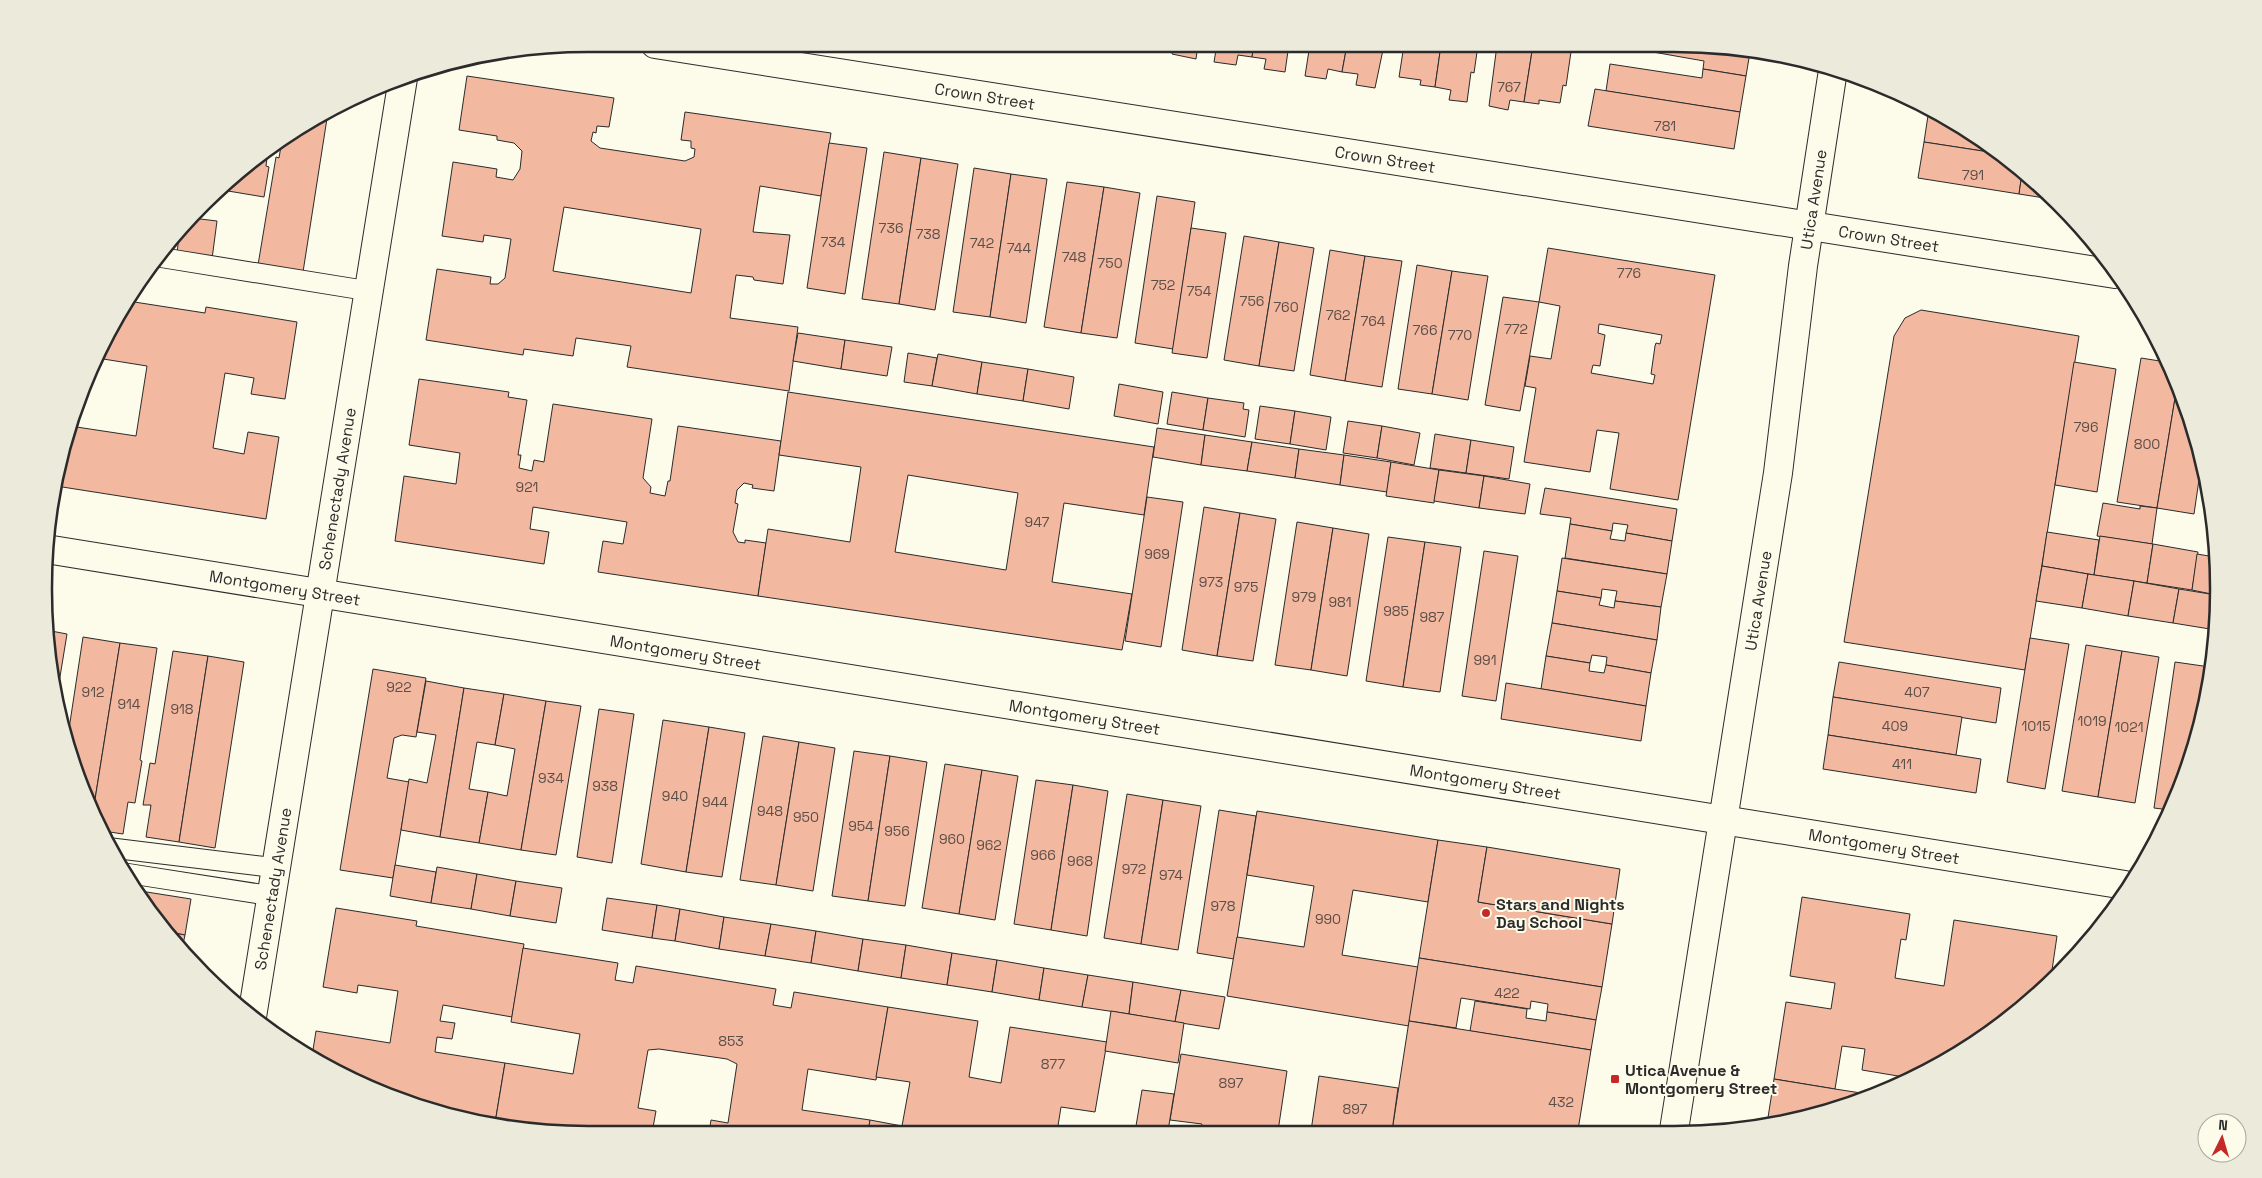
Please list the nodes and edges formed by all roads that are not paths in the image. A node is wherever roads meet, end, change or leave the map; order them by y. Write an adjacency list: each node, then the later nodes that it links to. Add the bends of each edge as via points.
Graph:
1 (706, 52): 4 (street, Crown Street)
2 (1832, 77): 4 (street, Utica Avenue)
3 (402, 87): 7 (street, Schenectady Avenue)
4 (1809, 225): 6 (street, Crown Street); 10 (street, Utica Avenue, via 1778,472)
5 (165, 259): 7 (lane)
6 (2106, 273)
7 (369, 290): 9 (street, Schenectady Avenue)
8 (54, 550): 9 (street, Montgomery Street)
9 (321, 593): 10 (street, Montgomery Street); 12 (street, Schenectady Avenue)
10 (1723, 818): 14 (street, Montgomery Street); 17 (street, Utica Avenue)
11 (120, 849): 12 (lane)
12 (277, 868): 15 (street, Schenectady Avenue)
13 (135, 874): 15 (lane)
14 (2121, 884)
15 (272, 896): 16 (street, Schenectady Avenue)
16 (254, 1008)
17 (1675, 1126)

